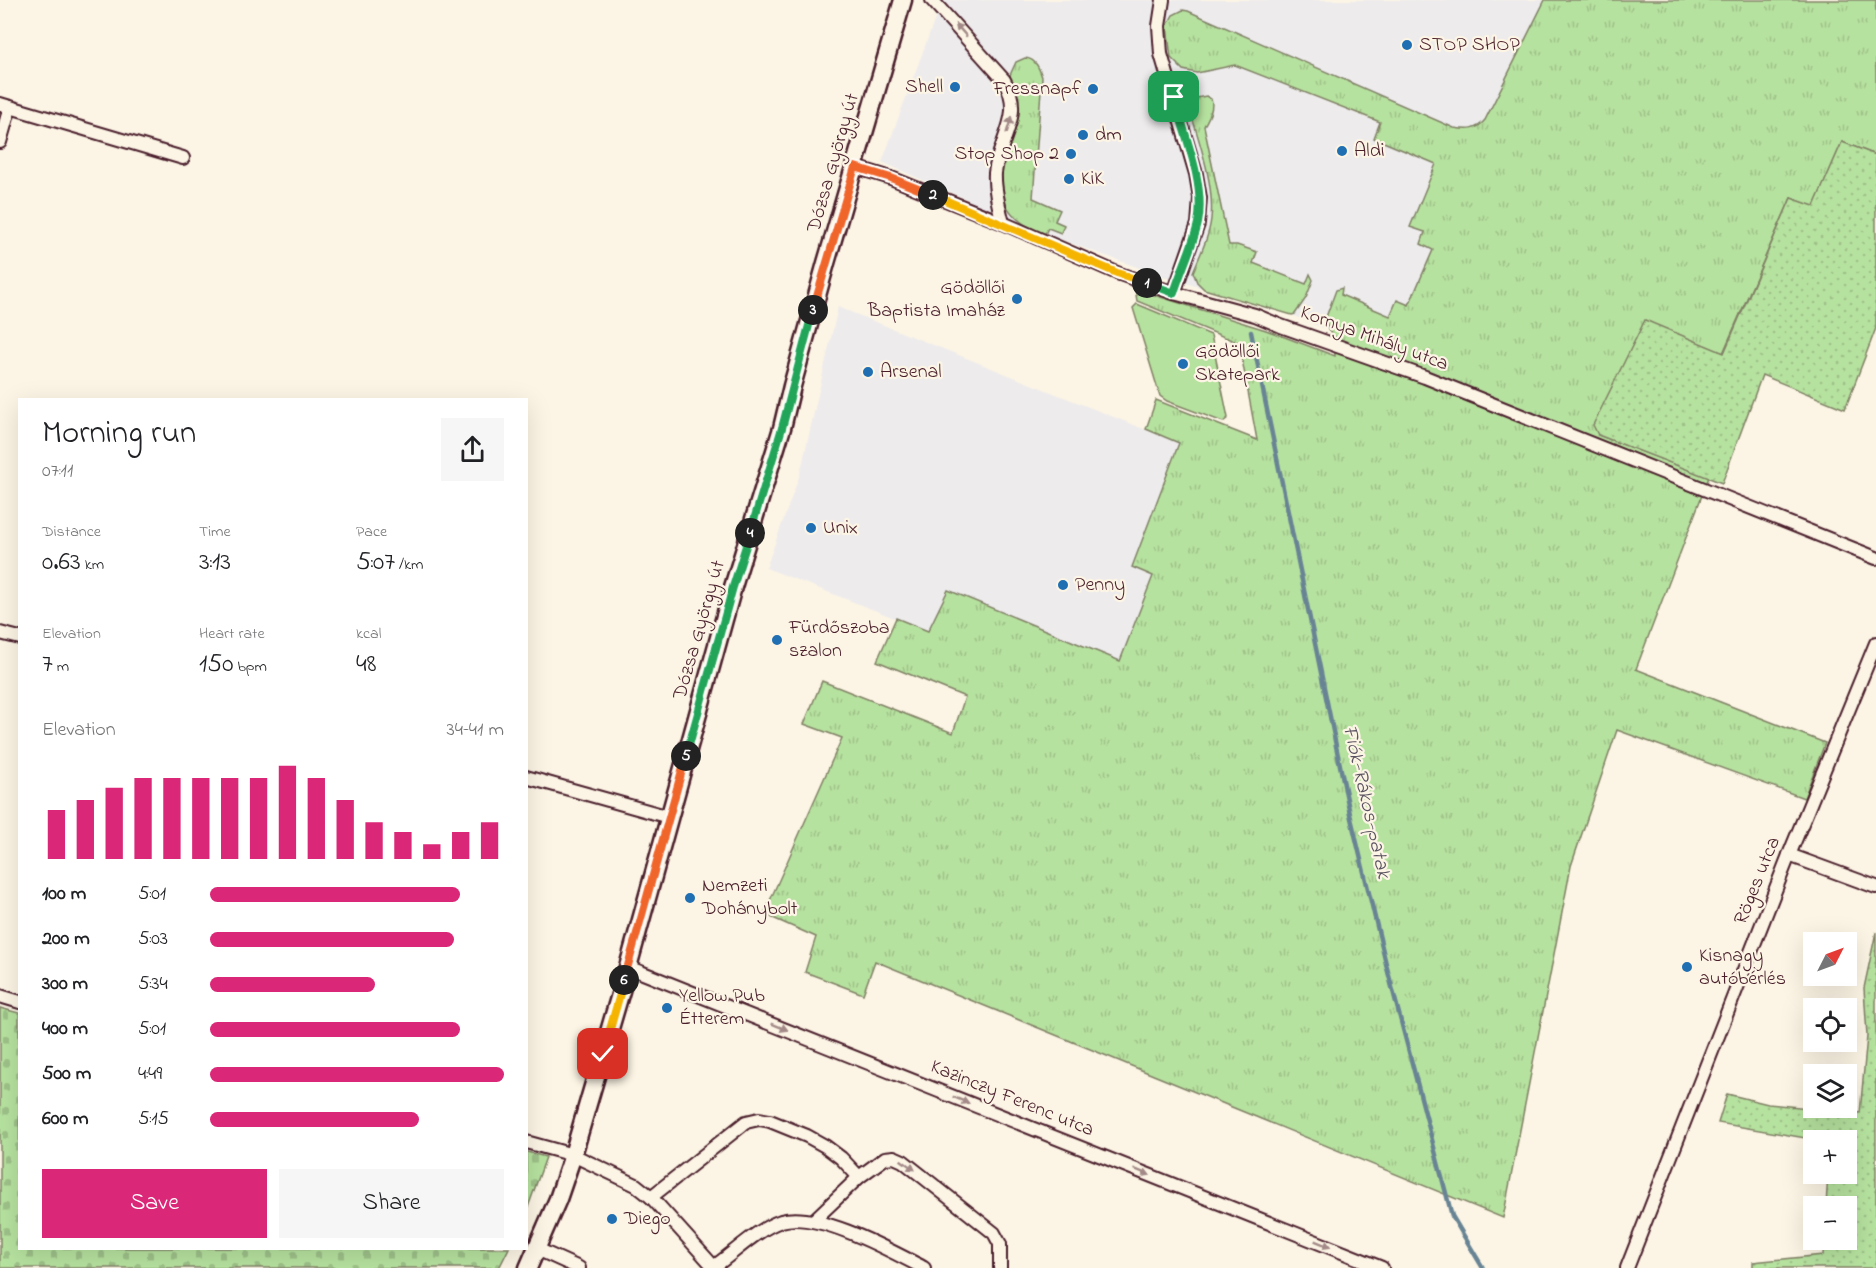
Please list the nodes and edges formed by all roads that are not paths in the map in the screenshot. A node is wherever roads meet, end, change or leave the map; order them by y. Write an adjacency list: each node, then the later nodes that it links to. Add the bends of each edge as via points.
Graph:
1 (903, 0): 7 (main road, Dózsa György út)
2 (932, 0): 8 (street, one-way to 2, via 995,174 1013,114 1011,95 1004,80)
3 (1163, 0): 9 (street, via 1161,54 1200,198 1198,224)
4 (5, 106): 5 (street); 6 (street)
5 (0, 142)
6 (183, 158)
7 (855, 167): 8 (street, Kornya Mihály utca); 15 (main road, Dózsa György út)
8 (1003, 223): 9 (street, Kornya Mihály utca, via 1117,273)
9 (1174, 293): 10 (street, Kornya Mihály utca, via 1255,315 1425,377)
10 (1876, 558)
11 (0, 633): 12 (street)
12 (18, 638)
13 (1876, 643): 16 (street, Röges utca)
14 (528, 778): 15 (street)
15 (669, 817): 18 (main road, Dózsa György út)
16 (1789, 855): 17 (street); 33 (street, Röges utca)
17 (1876, 887)
18 (628, 967): 22 (main road, Dózsa György út); 32 (street, Kazinczy Ferenc utca, one-way to 32)
19 (0, 996): 20 (street)
20 (18, 1001)
21 (528, 1143): 22 (street)
22 (573, 1155): 24 (street, via 636,1185); 26 (main road, Dózsa György út)
23 (859, 1177): 24 (street, via 825,1146 789,1127 759,1119 746,1122); 25 (street); 31 (street, one-way to 31, via 885,1158 903,1161 994,1233 1000,1244)
24 (651, 1197): 27 (street)
25 (813, 1221): 27 (street, via 775,1224); 30 (street, via 881,1246)
26 (537, 1249): 28 (main road, Dózsa György út); 29 (street)
27 (713, 1267)
28 (528, 1268)
29 (579, 1268)
30 (924, 1268)
31 (1000, 1268)
32 (1382, 1268)
33 (1627, 1268)

